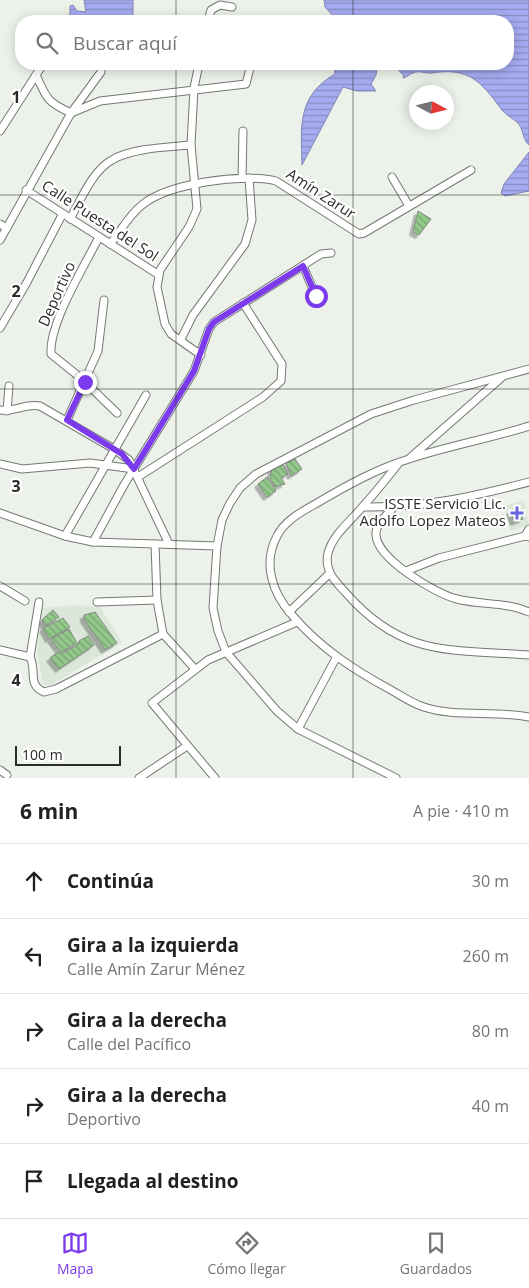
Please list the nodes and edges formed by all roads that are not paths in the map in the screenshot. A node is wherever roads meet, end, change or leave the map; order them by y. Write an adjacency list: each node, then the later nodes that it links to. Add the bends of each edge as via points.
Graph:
1 (232, 7): 2 (street, via 220,5 211,10)
2 (210, 15)
3 (39, 70): 7 (street)
4 (198, 70): 8 (street)
5 (250, 70): 8 (street, via 246,84)
6 (101, 72): 9 (street)
7 (36, 75): 9 (street, via 52,104); 10 (street)
8 (194, 88): 9 (street, via 100,101); 12 (street)
9 (71, 113): 17 (street)
10 (0, 131)
11 (243, 131): 15 (street)
12 (191, 145): 16 (street); 20 (street, via 159,148 112,160 96,175)
13 (471, 170): 18 (street)
14 (392, 177): 18 (street)
15 (246, 178): 16 (street, Amín Zarur); 18 (street, Amín Zarur, via 276,181 359,234); 32 (street, via 252,220 245,244 193,315)
16 (195, 184): 24 (street, Amín Zarur, via 150,198); 27 (street, via 197,209)
17 (26, 190): 19 (street, Calle Puesta del Sol); 21 (street)
18 (409, 206)
19 (62, 215): 20 (street, Calle Puesta del Sol); 31 (street)
20 (70, 219): 22 (street, Calle Puesta del Sol)
21 (3, 226): 23 (street)
22 (99, 237): 24 (street, Calle Puesta del Sol); 36 (street, Deportivo, via 56,324 51,345 54,358)
23 (0, 240)
24 (110, 244): 27 (street, Calle Puesta del Sol)
25 (331, 253): 26 (street, via 321,254)
26 (303, 266): 28 (street); 30 (street)
27 (159, 275): 32 (street, via 157,287 165,324 171,334)
28 (316, 296)
29 (104, 300): 36 (street, via 98,351)
30 (243, 303): 33 (street, via 214,322); 49 (street, via 282,364 277,386)
31 (0, 328)
32 (181, 339): 33 (street)
33 (200, 355): 48 (street, via 194,371)
34 (529, 369): 35 (street)
35 (504, 376): 44 (street); 59 (street, via 371,414 256,474 240,488 230,503)
36 (84, 381): 40 (street, Deportivo); 41 (street)
37 (10, 386): 39 (street)
38 (146, 395): 43 (street)
39 (4, 411): 41 (street, via 36,405)
40 (117, 413)
41 (67, 420): 43 (street)
42 (529, 426): 44 (street, via 483,441)
43 (114, 449): 47 (street); 48 (street, via 129,460)
44 (409, 458): 45 (street)
45 (400, 462): 51 (street); 67 (street, via 355,480 296,515 277,535 272,549 271,577 274,590)
46 (0, 464): 47 (street, via 22,469)
47 (105, 464): 48 (street); 55 (street)
48 (134, 469): 49 (street); 56 (street)
49 (138, 477): 58 (street)
50 (528, 484): 52 (street, via 466,499)
51 (363, 507): 52 (street); 61 (street, via 349,520 328,552)
52 (394, 507): 60 (street, via 378,524 376,535 380,549)
53 (0, 513): 55 (street)
54 (528, 534): 60 (street, via 439,558)
55 (65, 536): 56 (street)
56 (93, 542): 57 (street)
57 (155, 544): 58 (street); 63 (street)
58 (169, 544): 59 (street)
59 (216, 546): 72 (street, via 213,608)
60 (406, 571): 68 (street, via 456,599)
61 (329, 574): 67 (street); 73 (street, via 374,622 420,646)
62 (0, 586): 64 (street)
63 (157, 600): 66 (street); 70 (street)
64 (25, 601)
65 (39, 602): 74 (street)
66 (97, 602)
67 (289, 612): 69 (street)
68 (529, 612)
69 (298, 622): 72 (street); 75 (street)
70 (163, 634): 74 (street, via 51,691 37,689 32,680 33,662); 76 (street)
71 (0, 650): 74 (street)
72 (226, 652): 76 (street); 78 (street, via 277,711)
73 (529, 655)
74 (30, 657)
75 (336, 658): 77 (street, via 420,706 440,711 508,713); 78 (street)
76 (195, 669): 79 (street, via 152,703)
77 (529, 717)
78 (298, 729): 84 (street)
79 (187, 746): 82 (street); 83 (street)
80 (0, 770): 81 (street)
81 (7, 775)
82 (140, 778)
83 (215, 778)
84 (396, 778)

